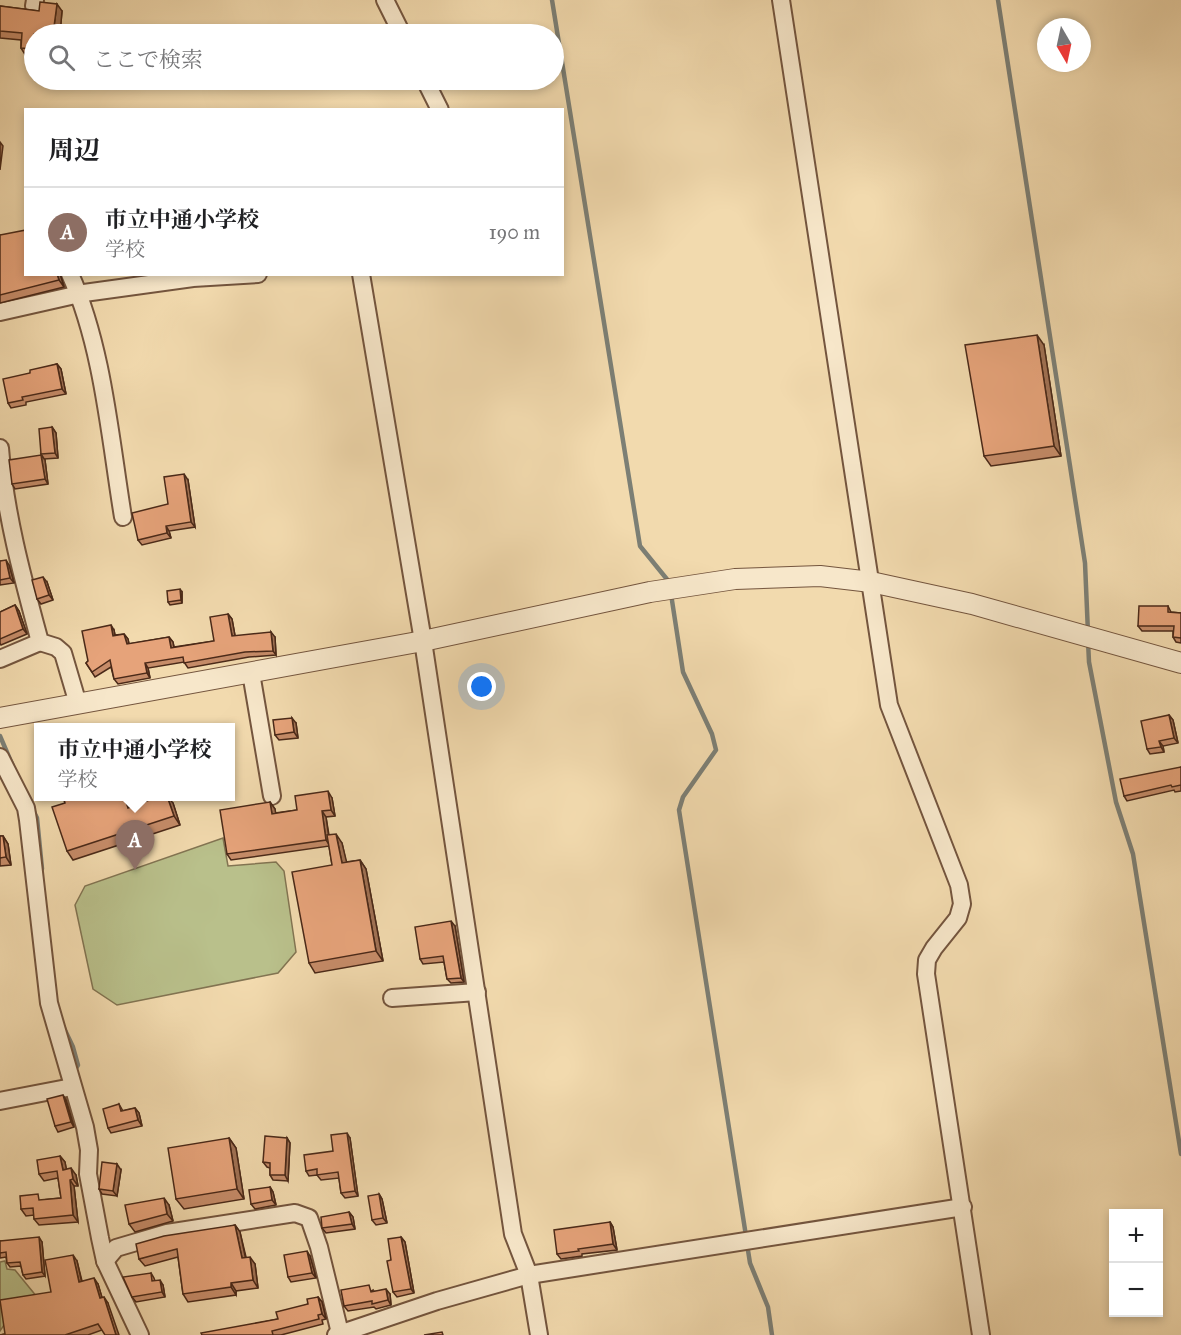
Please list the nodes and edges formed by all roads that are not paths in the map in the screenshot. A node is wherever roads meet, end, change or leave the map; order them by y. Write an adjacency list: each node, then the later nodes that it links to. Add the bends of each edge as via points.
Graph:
1 (385, 0): 3 (street)
2 (781, 0): 13 (street)
3 (397, 24)
4 (430, 90): 5 (street)
5 (439, 108)
6 (71, 276): 9 (street)
7 (226, 276): 9 (street)
8 (361, 276): 14 (street)
9 (79, 294): 10 (street); 12 (street, via 95,351)
10 (0, 312)
11 (0, 448): 15 (street, via 22,575)
12 (123, 517)
13 (871, 582): 14 (street, via 820,576 735,579 650,592); 17 (street, via 972,604); 27 (street, via 889,705 959,885 962,904 955,923 927,960 926,974)
14 (423, 641): 18 (street); 23 (street)
15 (40, 642): 16 (street); 19 (street, via 63,653)
16 (0, 659)
17 (1181, 663)
18 (251, 673): 19 (street); 22 (street)
19 (78, 704): 20 (street)
20 (0, 718)
21 (0, 757): 25 (street, via 26,808 50,1003)
22 (272, 796)
23 (477, 992): 24 (street); 29 (street, via 513,1234)
24 (392, 998)
25 (72, 1087): 26 (street); 28 (street, via 85,1127 88,1174)
26 (0, 1101)
27 (963, 1207): 29 (street); 34 (street)
28 (105, 1261): 31 (street, via 116,1248 167,1233 295,1213 309,1218); 32 (street)
29 (529, 1275): 30 (street, via 437,1301); 33 (street)
30 (380, 1328): 31 (street)
31 (338, 1334)
32 (141, 1335)
33 (539, 1335)
34 (981, 1335)

